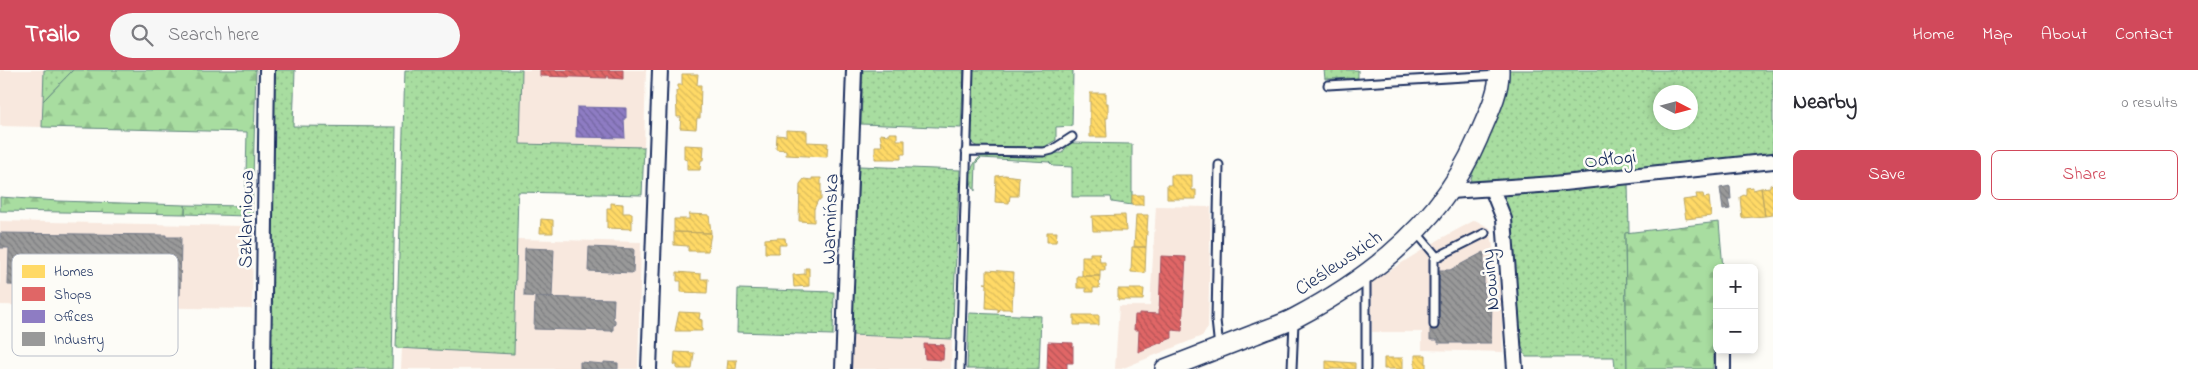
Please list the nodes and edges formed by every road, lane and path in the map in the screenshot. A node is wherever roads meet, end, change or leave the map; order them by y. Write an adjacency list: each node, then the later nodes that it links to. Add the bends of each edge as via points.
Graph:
1 (267, 70): 21 (street, Szklarniowa)
2 (660, 70): 22 (street)
3 (854, 70): 23 (street, Warmińska)
4 (969, 70): 8 (lane)
5 (1499, 73): 6 (lane); 12 (street, Cieślewskich, via 1492,104 1474,148)
6 (1328, 84)
7 (1072, 138): 8 (lane, via 1044,152)
8 (966, 151): 24 (lane)
9 (1773, 161): 11 (street, Odłogi)
10 (1219, 165): 19 (lane, via 1216,320)
11 (1492, 189): 12 (street, Odłogi); 28 (street, Nowiny, via 1504,219)
12 (1450, 191): 13 (street, Cieślewskich)
13 (1416, 232): 15 (lane); 16 (street, Cieślewskich)
14 (1485, 233): 15 (lane)
15 (1437, 257): 18 (lane, via 1434,259)
16 (1366, 274): 17 (street, Cieślewskich); 27 (lane)
17 (1294, 319): 19 (street, Cieślewskich); 26 (lane)
18 (1434, 325)
19 (1219, 348): 25 (street, Cieślewskich)
20 (1723, 354): 29 (street)
21 (263, 369)
22 (649, 369)
23 (843, 369)
24 (960, 369)
25 (1165, 369)
26 (1292, 369)
27 (1366, 369)
28 (1515, 369)
29 (1723, 369)

